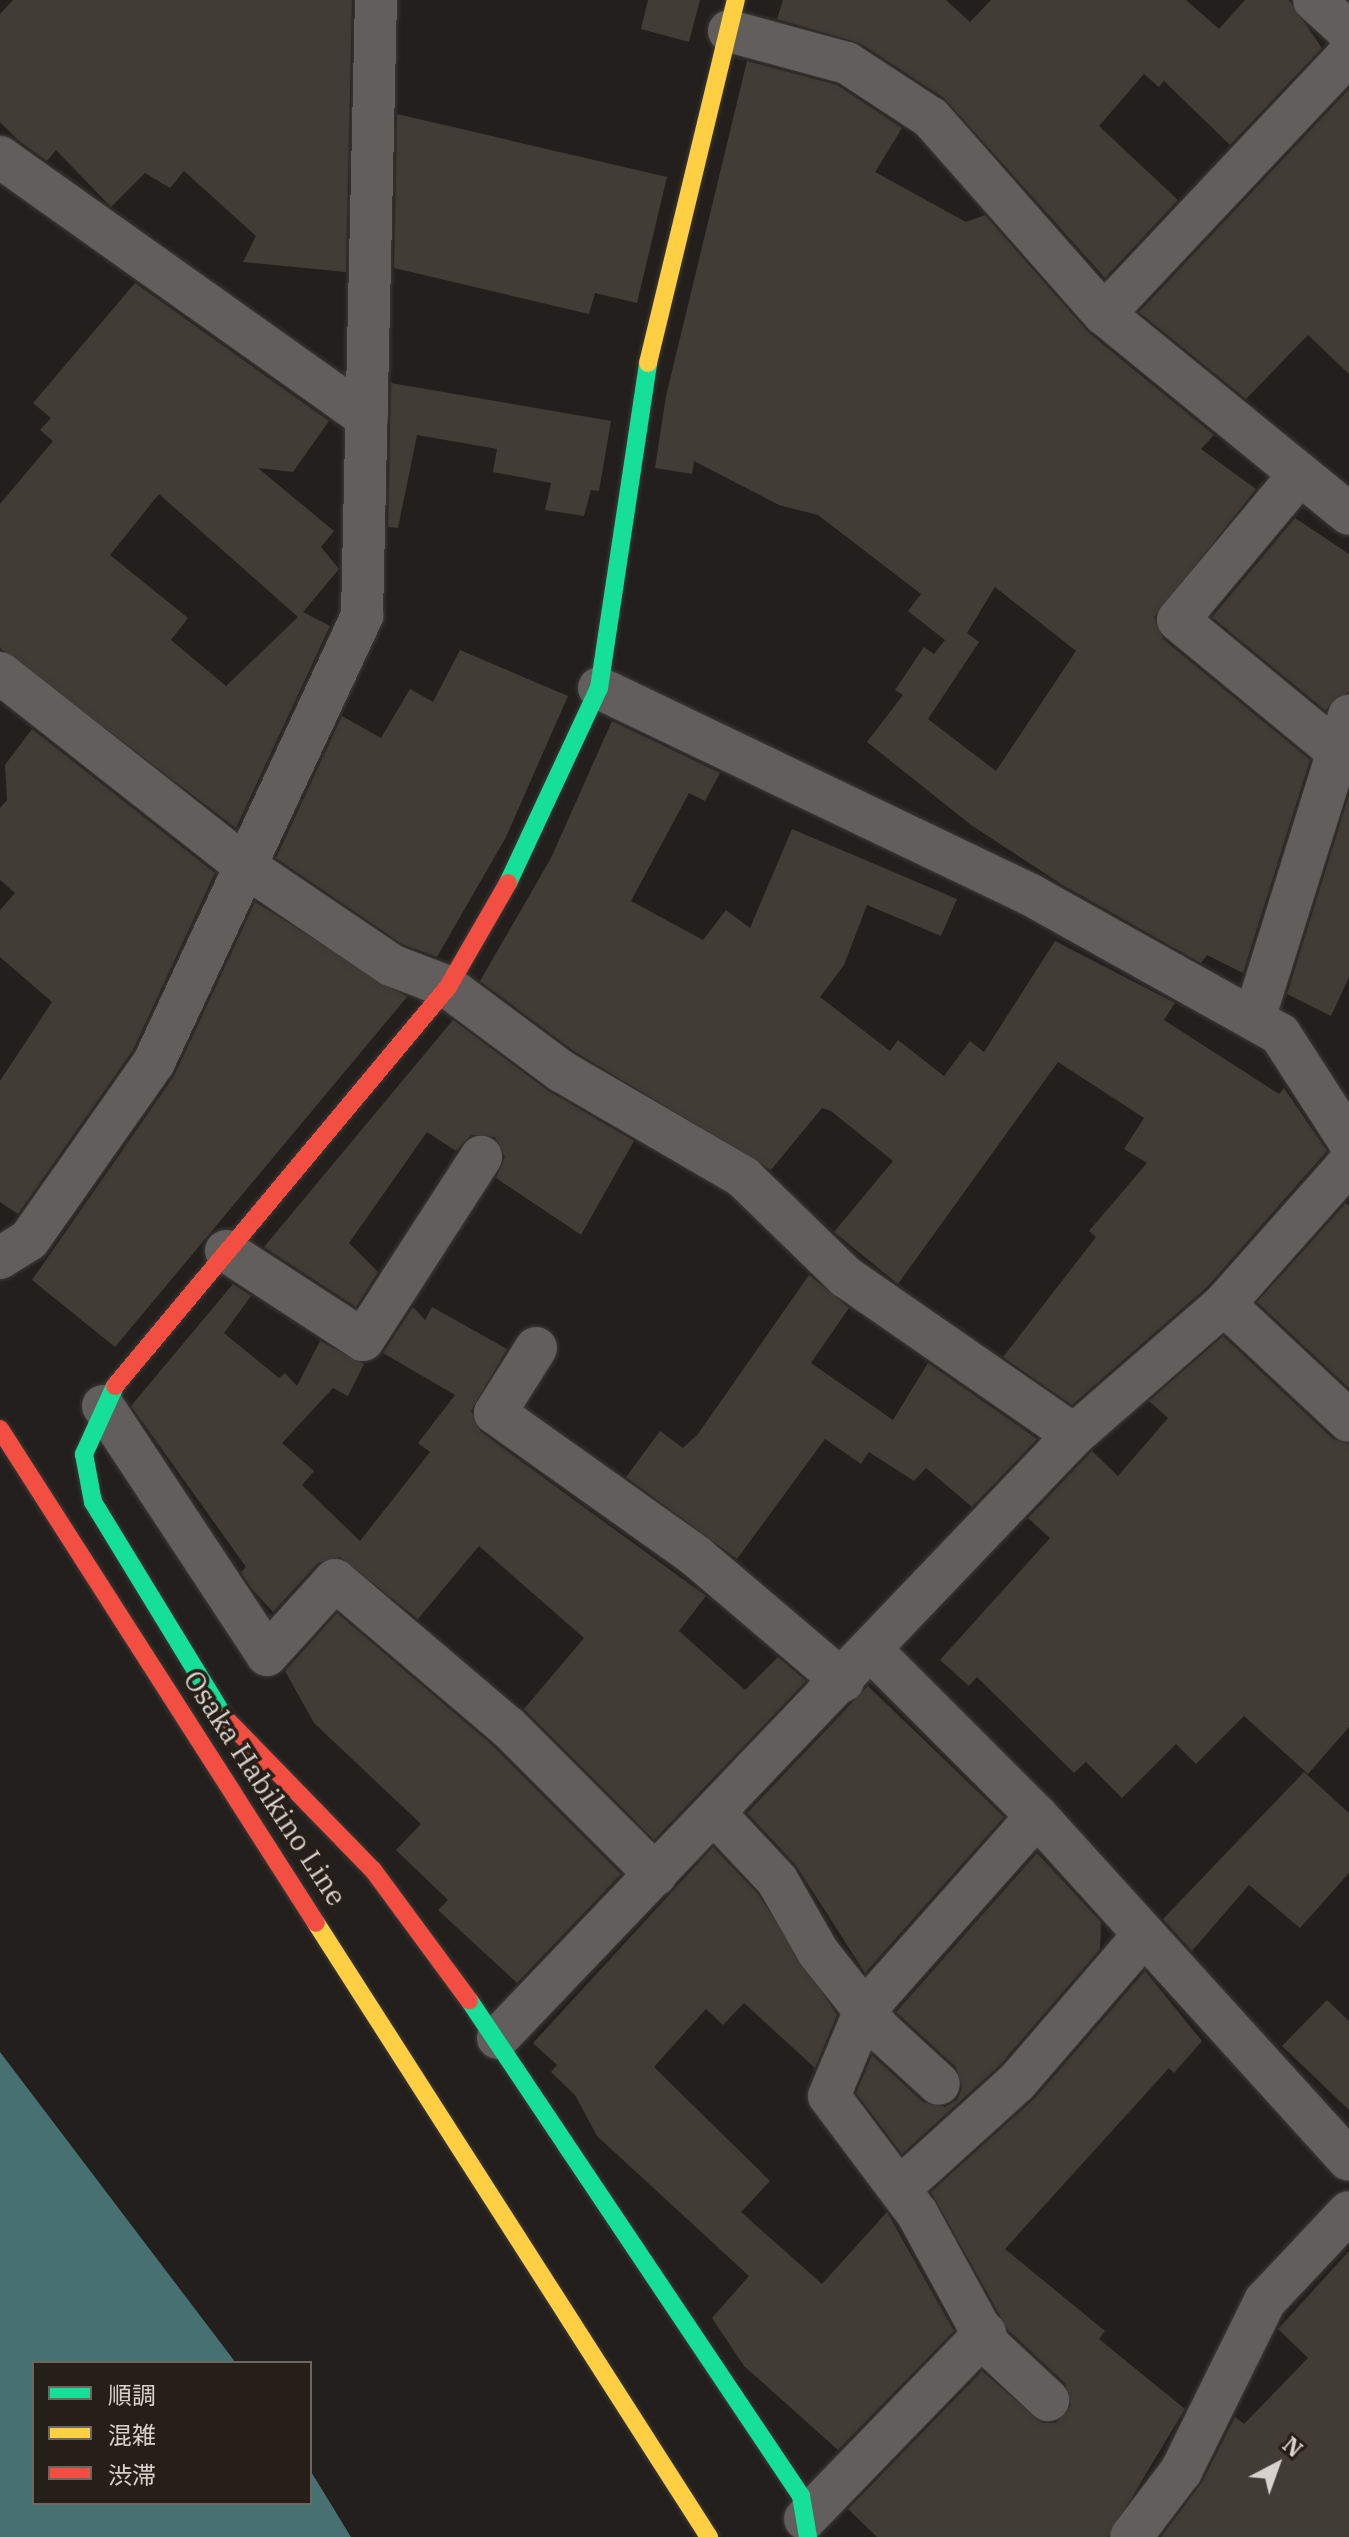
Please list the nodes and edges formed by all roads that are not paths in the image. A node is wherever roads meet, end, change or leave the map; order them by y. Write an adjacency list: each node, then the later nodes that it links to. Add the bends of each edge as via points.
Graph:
1 (376, 0): 8 (street)
2 (1314, 0): 4 (street)
3 (732, 16): 7 (street, via 847,63 931,118); 12 (street, via 641,391)
4 (1349, 32)
5 (1349, 54): 7 (street)
6 (0, 157): 8 (street)
7 (1104, 314): 9 (street)
8 (367, 418): 14 (street, via 362,615)
9 (1300, 474): 10 (street); 13 (street, via 1178,620)
10 (1349, 514)
11 (0, 673): 14 (street)
12 (599, 688): 15 (street, via 528,848); 16 (street, via 1031,895)
13 (1343, 733): 16 (street)
14 (248, 868): 15 (street, via 391,965); 20 (street, via 154,1062 29,1240)
15 (448, 987): 21 (street); 27 (street, via 561,1071 743,1177 846,1277)
16 (1254, 1019): 17 (street, via 1280,1034)
17 (1349, 1141)
18 (481, 1157): 21 (street, via 363,1340)
19 (1349, 1163): 22 (street)
20 (3, 1250)
21 (226, 1251): 24 (street)
22 (1224, 1304): 25 (street); 27 (street)
23 (536, 1348): 31 (street, via 495,1413 696,1556)
24 (103, 1406): 29 (street, via 84,1454 93,1502); 34 (street, via 267,1655 335,1580 508,1727)
25 (1349, 1421)
26 (0, 1429): 28 (street, Osaka Habikino Line)
27 (1074, 1435): 30 (street)
28 (121, 1618): 29 (street); 45 (street, Osaka Habikino Line)
29 (169, 1637): 37 (street, via 212,1705 373,1870)
30 (872, 1651): 31 (street); 33 (street)
31 (843, 1681): 32 (street)
32 (715, 1814): 34 (street); 36 (street, via 777,1880 818,1952)
33 (1037, 1816): 35 (street); 36 (street)
34 (656, 1875): 37 (street)
35 (1142, 1937): 39 (street); 40 (street, via 1017,2082)
36 (865, 2010): 38 (street); 40 (street, via 829,2096)
37 (498, 2038): 44 (street, via 801,2496)
38 (939, 2084)
39 (1349, 2160)
40 (900, 2188): 42 (street)
41 (1349, 2212): 46 (street, via 1265,2301 1181,2471)
42 (985, 2333): 43 (street); 44 (street)
43 (1048, 2400)
44 (807, 2528)
45 (709, 2537)
46 (1131, 2537)

